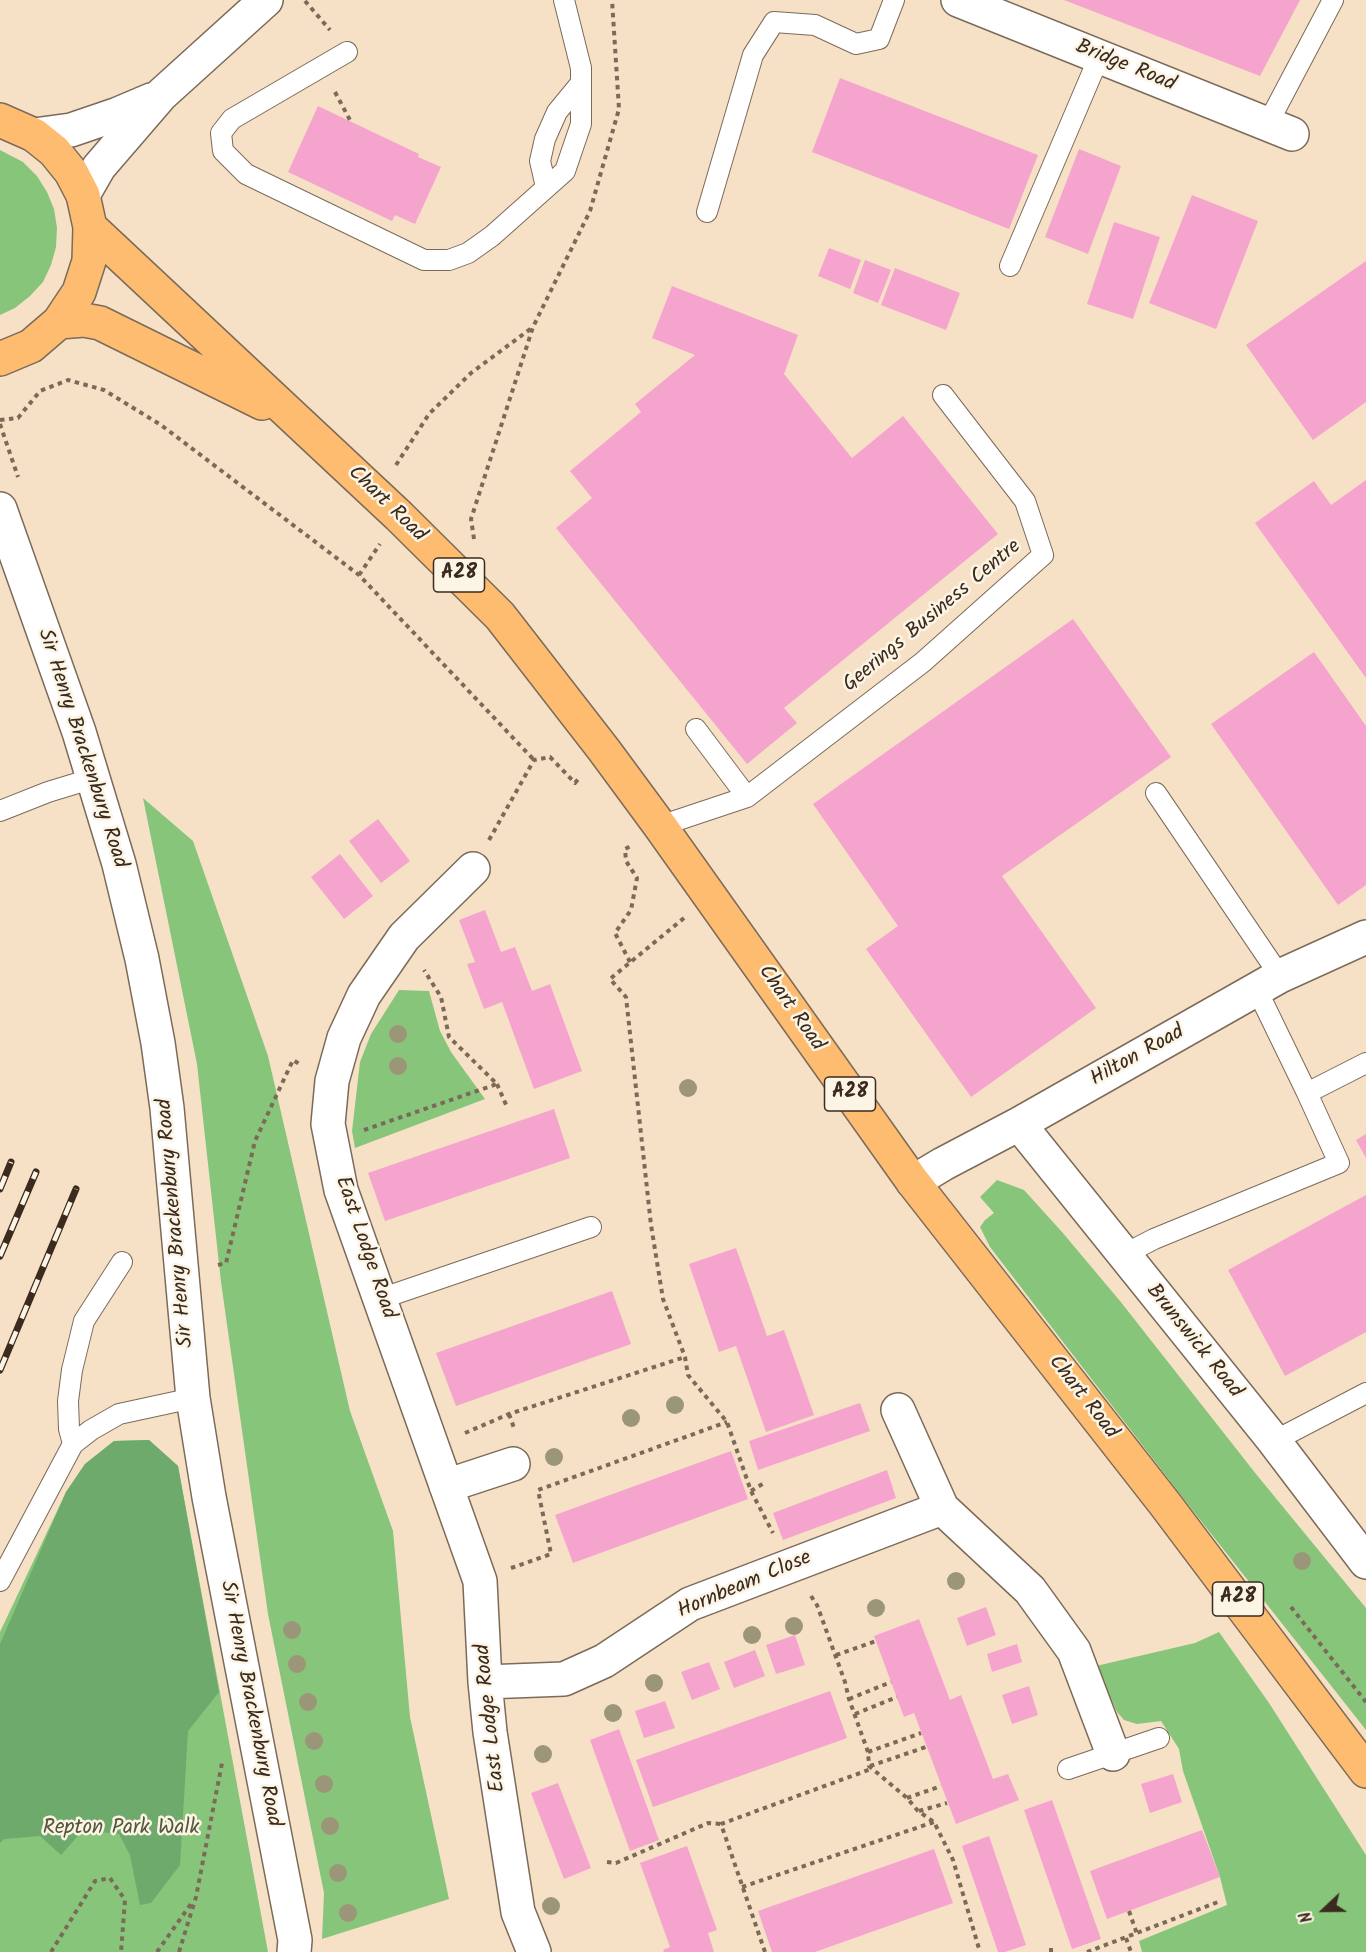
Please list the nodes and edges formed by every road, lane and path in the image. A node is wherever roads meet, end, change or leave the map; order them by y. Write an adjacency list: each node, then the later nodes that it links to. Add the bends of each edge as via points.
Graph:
1 (266, 0): 12 (street)
2 (306, 0): 8 (path)
3 (564, 0): 11 (lane, via 581,68)
4 (894, 0): 18 (lane, via 879,39 856,44 815,25 774,22 753,55)
5 (958, 0): 7 (street, Bridge Road)
6 (1333, 0): 14 (lane)
7 (998, 7): 10 (street, Bridge Road)
8 (297, 9)
9 (347, 52): 16 (lane, via 232,119 221,133 224,151 246,174 424,260 449,260 468,253)
10 (1099, 57): 14 (street, Bridge Road); 20 (lane)
11 (580, 84): 16 (lane, via 581,124 572,152 565,171); 16 (lane, via 557,112 545,139 540,161)
12 (161, 95): 15 (street, via 71,130); 17 (street, via 99,167)
13 (0, 120): 15 (main road)
14 (1280, 130)
15 (34, 135): 17 (main road, via 54,151)
16 (546, 186)
17 (83, 195): 19 (main road)
18 (706, 212)
19 (90, 227): 21 (main road, via 89,261 79,292); 24 (main road, Chart Road / A28)
20 (1010, 266)
21 (59, 322): 22 (main road, via 31,346); 24 (main road, Chart Road / A28, via 100,323)
22 (0, 358)
23 (943, 395): 34 (lane, Geerings Business Centre, via 1025,501 1043,555 923,662)
24 (293, 419): 30 (main road, Chart Road / A28, via 501,616)
25 (0, 420): 31 (path, via 18,418 40,391 68,380 104,390 161,425 359,575)
26 (386, 460): 28 (path, via 394,468 429,414 471,372 533,327 471,519)
27 (0, 509): 32 (street, Sir Henry Brackenbury Road)
28 (474, 541)
29 (696, 729): 34 (lane)
30 (604, 750): 31 (path, via 575,783 550,757); 36 (main road, Chart Road / A28)
31 (534, 760): 37 (path)
32 (94, 778): 35 (lane); 54 (street, Sir Henry Brackenbury Road, via 142,960 158,1043)
33 (1156, 793): 42 (lane)
34 (747, 797): 36 (lane, Geerings Business Centre)
35 (0, 811)
36 (662, 829): 38 (main road, Chart Road / A28); 41 (path, via 626,849 626,861 637,878 631,910 615,933)
37 (473, 869): 39 (street, East Lodge Road)
38 (713, 901): 41 (path, via 682,920); 50 (main road, Chart Road / A28)
39 (404, 937): 44 (street, East Lodge Road, via 364,995 344,1038); 45 (path, via 441,997 449,1037)
40 (1366, 938): 42 (street, Hilton Road)
41 (630, 962): 56 (path, via 610,979 626,997 663,1299)
42 (1269, 983): 46 (lane); 48 (street, Hilton Road)
43 (1366, 1063): 46 (lane)
44 (332, 1081): 49 (street, East Lodge Road, via 328,1124); 54 (path, via 292,1060 255,1141 226,1263)
45 (497, 1084): 47 (path); 49 (path)
46 (1307, 1093): 52 (lane, via 1339,1163)
47 (507, 1107)
48 (1019, 1124): 50 (street, Hilton Road); 52 (street, Brunswick Road)
49 (332, 1141): 55 (street, East Lodge Road, via 341,1190)
50 (913, 1182): 88 (main road, Chart Road / A28, via 1165,1504)
51 (591, 1227): 55 (lane)
52 (1123, 1255): 61 (street, Brunswick Road)
53 (122, 1262): 62 (lane, via 84,1321 68,1401)
54 (182, 1274): 58 (street, Sir Henry Brackenbury Road)
55 (380, 1299): 63 (street, East Lodge Road)
56 (685, 1356): 60 (path, via 688,1375); 63 (path, via 509,1414)
57 (1366, 1393): 61 (lane)
58 (194, 1398): 62 (lane, via 119,1414); 83 (street, Sir Henry Brackenbury Road)
59 (898, 1410): 68 (street)
60 (727, 1422): 67 (path); 72 (path, via 537,1490 551,1554)
61 (1274, 1441): 69 (street, Brunswick Road)
62 (73, 1444): 71 (lane)
63 (433, 1447): 66 (street, East Lodge Road)
64 (513, 1464): 66 (street)
65 (764, 1483): 67 (path)
66 (446, 1486): 72 (street, East Lodge Road)
67 (751, 1491): 70 (path)
68 (942, 1508): 70 (street, Hornbeam Close); 85 (street, via 1030,1590 1074,1651)
69 (1366, 1562)
70 (789, 1566): 74 (path, via 817,1605); 75 (street, Hornbeam Close, via 690,1604 604,1661 564,1679)
71 (0, 1581)
72 (480, 1581): 75 (street, East Lodge Road)
73 (876, 1641): 74 (path)
74 (836, 1655): 78 (path)
75 (485, 1682): 107 (street, East Lodge Road, via 518,1912)
76 (891, 1682): 78 (path)
77 (897, 1697): 79 (path)
78 (849, 1699): 79 (path)
79 (855, 1714): 84 (path)
80 (921, 1732): 84 (path)
81 (1159, 1738): 85 (lane)
82 (926, 1747): 86 (path)
83 (257, 1748): 97 (path, via 222,1763); 106 (street, Sir Henry Brackenbury Road, via 296,1940)
84 (868, 1752): 86 (path)
85 (1113, 1754): 87 (lane)
86 (871, 1767): 90 (path); 94 (path)
87 (1068, 1769)
88 (1366, 1771)
89 (941, 1786): 90 (path)
90 (907, 1798): 92 (path)
91 (947, 1803): 92 (path)
92 (918, 1811): 93 (path)
93 (934, 1822): 96 (path); 109 (path, via 953,1860)
94 (721, 1824): 95 (path, via 708,1823 616,1863); 96 (path)
95 (607, 1862)
96 (742, 1887): 108 (path)
97 (196, 1897): 104 (path); 105 (path)
98 (1218, 1902): 100 (path)
99 (1129, 1911): 100 (path)
100 (1137, 1934): 101 (path)
101 (1126, 1938): 110 (path); 111 (path)
102 (51, 1952): 103 (path, via 95,1881 110,1878 125,1900)
103 (121, 1952)
104 (157, 1952)
105 (179, 1952)
106 (294, 1952)
107 (534, 1952)
108 (765, 1952)
109 (980, 1952)
110 (1087, 1952)
111 (1131, 1952)

